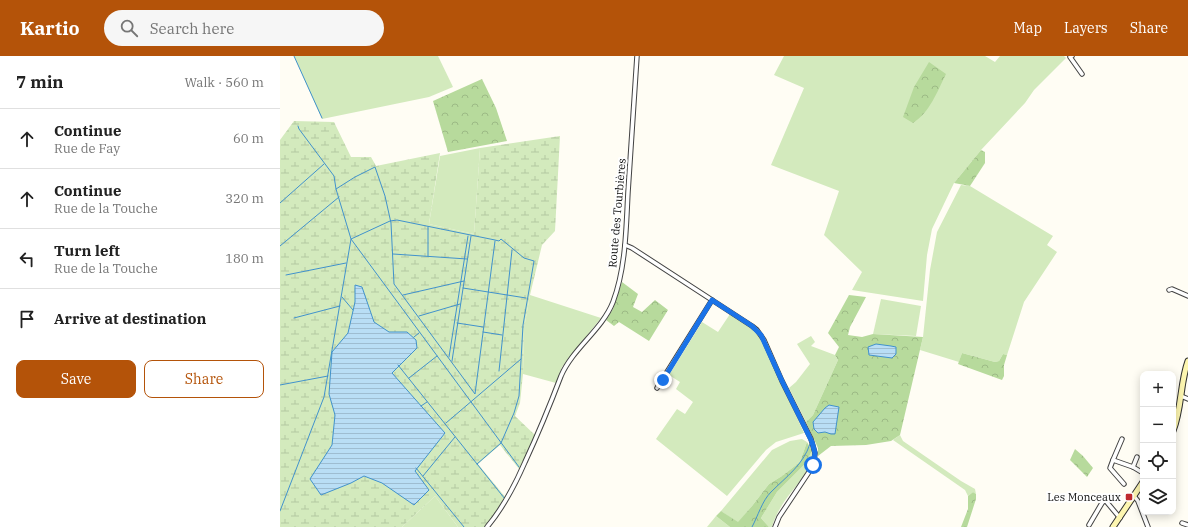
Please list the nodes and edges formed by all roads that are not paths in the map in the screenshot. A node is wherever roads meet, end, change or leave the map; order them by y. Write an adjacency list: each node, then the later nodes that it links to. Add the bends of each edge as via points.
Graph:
1 (637, 56): 4 (street, Route des Tourbières)
2 (1072, 56): 3 (street, via 1070,57)
3 (1082, 74)
4 (625, 245): 7 (street); 26 (street, Route des Tourbières, via 618,287 612,304 568,363 536,440 506,500)
5 (1169, 290): 6 (street)
6 (1188, 296)
7 (712, 300): 9 (street); 27 (street, via 752,326 761,335 814,445 813,465)
8 (1188, 361): 10 (main road)
9 (657, 388)
10 (1182, 396): 11 (street); 12 (main road)
11 (1188, 399)
12 (1176, 422)
13 (1122, 439): 15 (street)
14 (1136, 457): 16 (street)
15 (1113, 460): 16 (street); 18 (street, via 1110,468)
16 (1133, 466): 17 (street)
17 (1140, 471)
18 (1124, 484)
19 (1140, 487): 20 (main road)
20 (1134, 496): 21 (main road); 28 (street)
21 (1120, 518): 23 (street, via 1105,500); 24 (main road)
22 (1182, 523): 25 (street)
23 (1090, 525)
24 (1115, 525)
25 (1188, 525)
26 (486, 527)
27 (774, 527)
28 (1148, 527)

